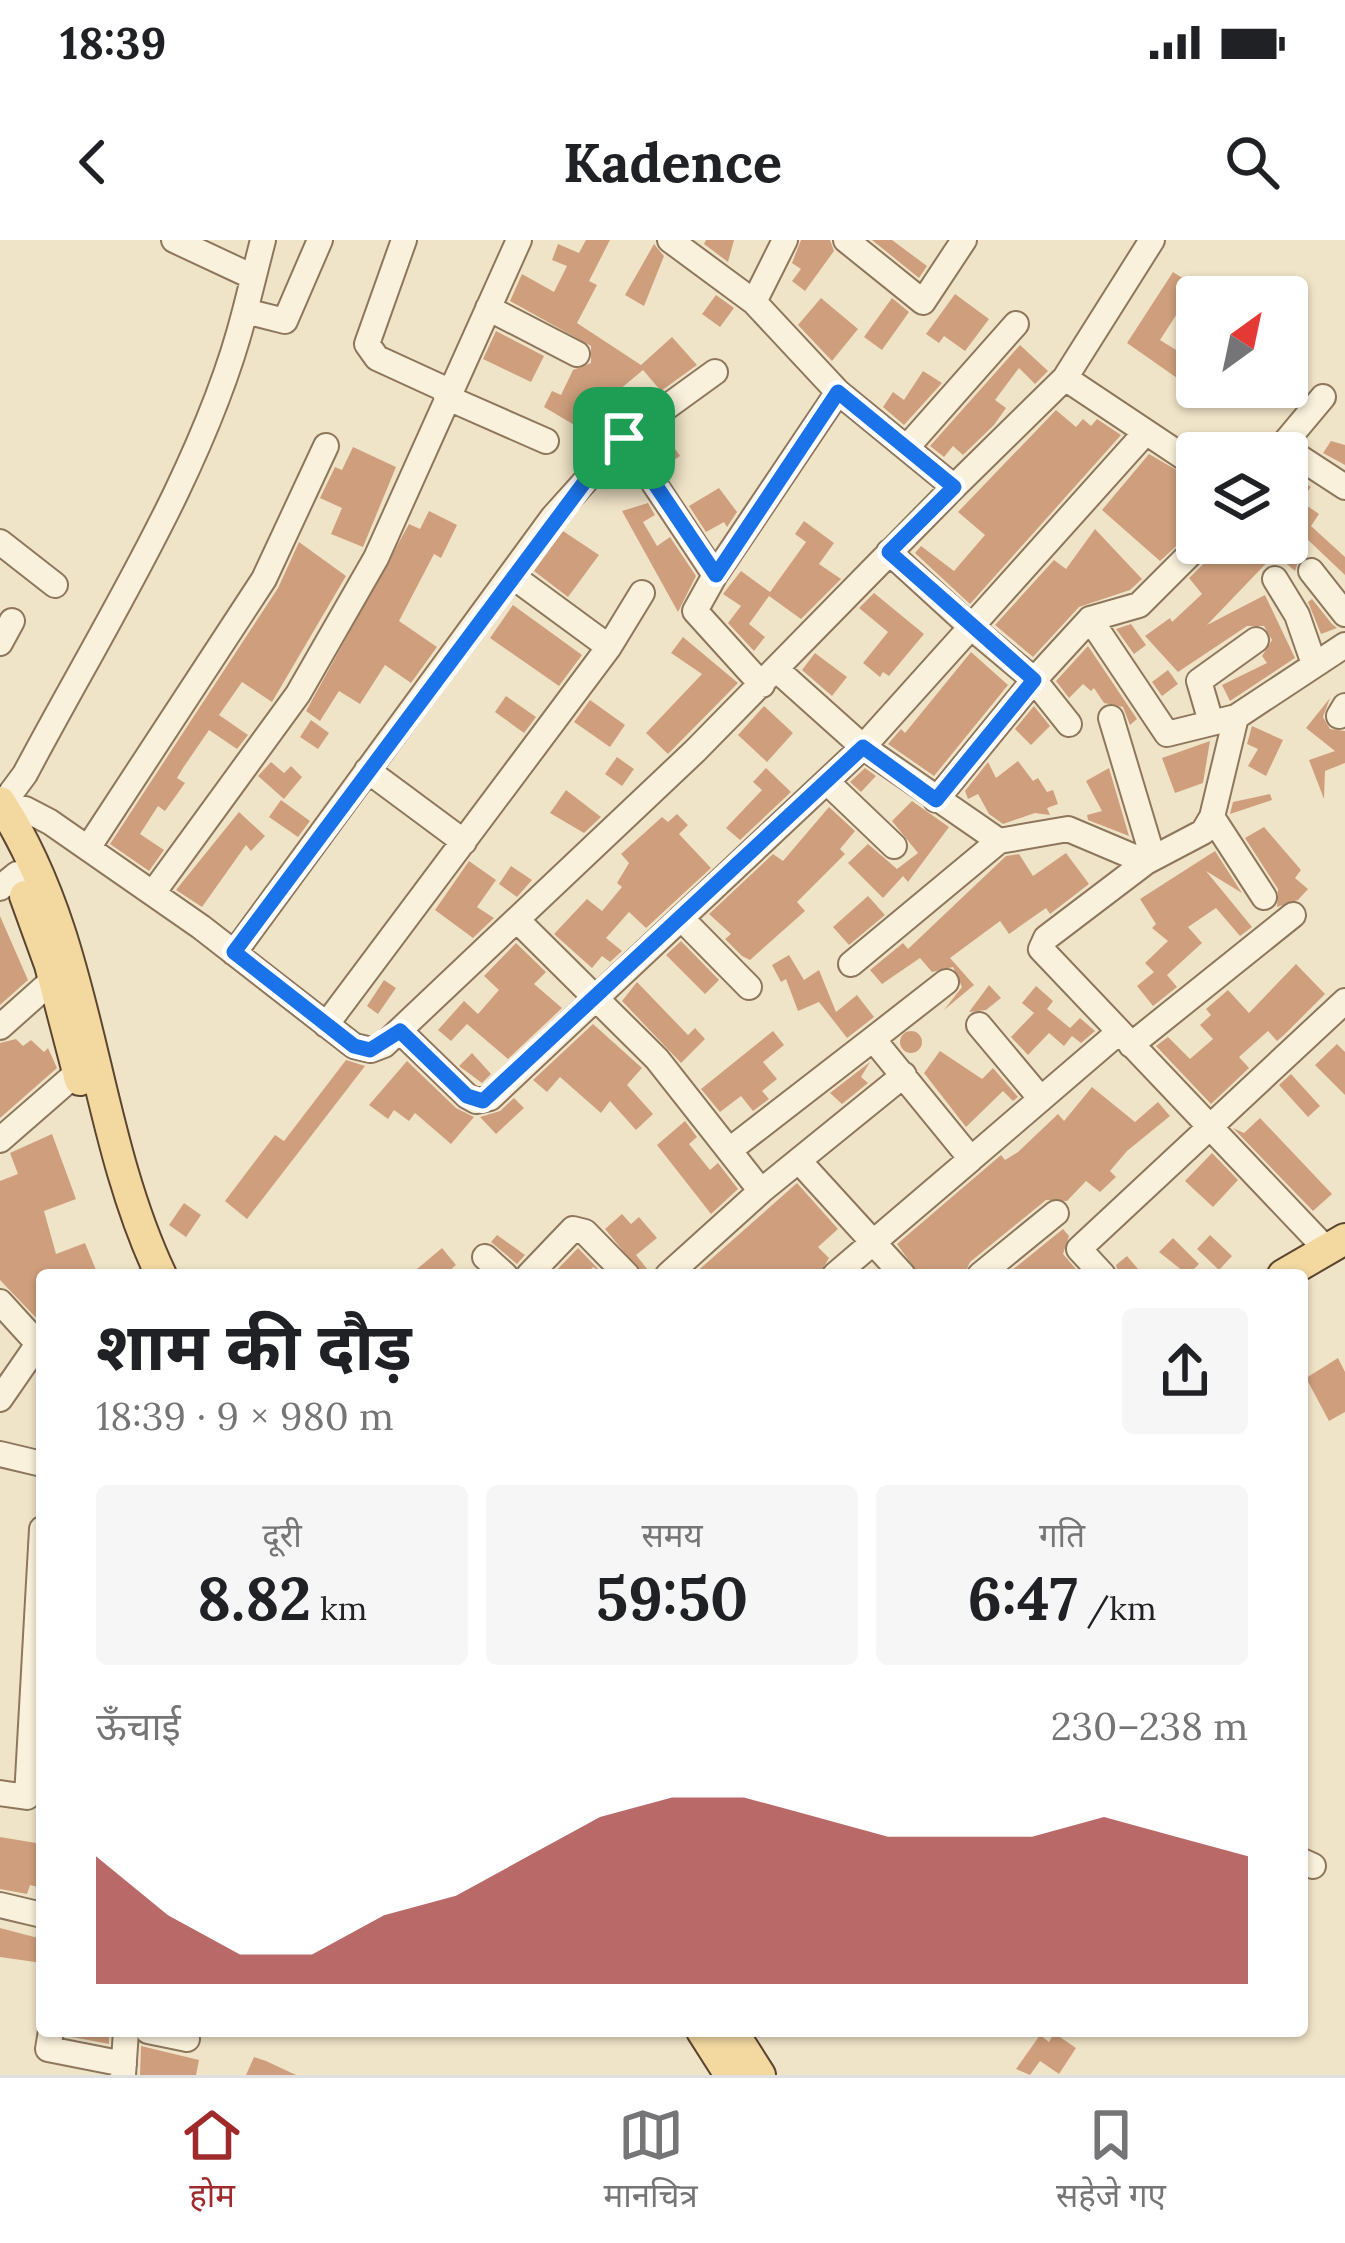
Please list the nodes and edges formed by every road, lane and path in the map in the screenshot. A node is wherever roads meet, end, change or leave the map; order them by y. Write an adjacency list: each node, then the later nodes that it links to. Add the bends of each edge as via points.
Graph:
1 (174, 240): 12 (street)
2 (263, 240): 12 (street)
3 (320, 240): 15 (street, via 285,321)
4 (404, 240): 21 (street, via 367,344 377,358)
5 (519, 240): 14 (street)
6 (670, 240): 11 (street)
7 (785, 240): 13 (street)
8 (846, 240): 10 (street, via 923,302)
9 (1152, 240): 19 (street)
10 (954, 244)
11 (697, 247): 13 (street)
12 (251, 276): 15 (street)
13 (754, 302): 20 (street)
14 (488, 308): 17 (street); 21 (street)
15 (245, 311): 58 (street, via 204,430 25,774)
16 (1016, 324): 28 (street)
17 (578, 354)
18 (715, 372): 25 (street)
19 (1065, 378): 23 (street); 31 (street)
20 (838, 392): 28 (street); 38 (street)
21 (448, 394): 26 (street); 67 (street, via 376,559 298,694)
22 (1323, 397): 24 (street)
23 (1146, 432): 29 (street); 44 (street)
24 (1295, 432)
25 (624, 438): 37 (street); 38 (street)
26 (546, 441)
27 (326, 446): 64 (street, via 263,579)
28 (908, 446): 31 (street)
29 (1176, 452)
30 (1308, 466): 32 (street)
31 (954, 487): 34 (street)
32 (1345, 487)
33 (0, 542): 40 (street)
34 (889, 552): 44 (street); 49 (street)
35 (1180, 564): 43 (street, via 1139,605)
36 (1311, 571): 42 (street)
37 (511, 575): 47 (street); 55 (street)
38 (716, 575): 49 (street, via 695,611)
39 (1275, 579): 48 (street)
40 (55, 585)
41 (642, 593): 47 (street)
42 (1345, 614)
43 (1090, 620): 50 (street); 52 (street, via 1167,734)
44 (970, 627): 50 (street); 54 (street)
45 (1256, 640): 52 (street, via 1199,681)
46 (1345, 645): 48 (street)
47 (609, 647): 62 (street)
48 (1314, 664): 52 (street)
49 (770, 677): 54 (street); 71 (street)
50 (1034, 680): 53 (street); 57 (street)
51 (1111, 718): 65 (street)
52 (1223, 719): 59 (street)
53 (1069, 724)
54 (863, 747): 56 (street); 57 (street)
55 (367, 770): 62 (street); 72 (street)
56 (827, 782): 63 (street); 70 (street)
57 (936, 800): 61 (street)
58 (1, 805): 64 (street, via 50,822); 99 (main road, via 71,959 130,1201)
59 (1212, 817): 65 (street, via 1203,832); 68 (street)
60 (0, 839): 66 (main road)
61 (999, 841): 65 (street, via 1068,829); 73 (street)
62 (464, 842): 79 (street)
63 (894, 846)
64 (88, 848): 67 (street)
65 (1150, 860): 83 (street, via 1041,949)
66 (8, 881): 74 (main road)
67 (153, 893): 72 (street)
68 (1264, 897)
69 (1293, 915): 83 (street)
70 (681, 917): 76 (street); 77 (street)
71 (518, 921): 77 (street); 82 (street)
72 (234, 952): 79 (street)
73 (851, 964)
74 (54, 979): 81 (street); 85 (main road)
75 (946, 982): 84 (street)
76 (749, 987)
77 (595, 998): 82 (street, via 483,1101 467,1096); 90 (street)
78 (1345, 1001): 88 (street)
79 (326, 1025): 82 (street, via 370,1050)
80 (979, 1025): 87 (street)
81 (0, 1027)
82 (400, 1031)
83 (1125, 1038): 87 (street); 88 (street)
84 (873, 1039): 86 (street); 90 (street)
85 (77, 1072): 89 (street); 98 (main road)
86 (904, 1075): 91 (street); 92 (street)
87 (1041, 1099): 91 (street)
88 (1209, 1127): 96 (street); 107 (street, via 1079,1249)
89 (0, 1140)
90 (731, 1149): 93 (street)
91 (971, 1159): 95 (street)
92 (799, 1161): 93 (street); 95 (street)
93 (761, 1191): 103 (street)
94 (1056, 1213): 106 (street)
95 (874, 1242): 104 (street); 105 (street)
96 (1337, 1245): 108 (main road)
97 (485, 1257): 100 (street)
98 (136, 1269)
99 (158, 1269)
100 (498, 1269)
101 (535, 1269): 102 (street, via 574,1228)
102 (622, 1269)
103 (675, 1269)
104 (842, 1269)
105 (899, 1269)
106 (987, 1269)
107 (1097, 1269)
108 (1294, 1269)
109 (0, 1302): 110 (street)
110 (36, 1342)
111 (36, 1351): 112 (street)
112 (0, 1399)
113 (0, 1454): 114 (street)
114 (36, 1463)
115 (36, 1759): 117 (street)
116 (0, 1793): 117 (street)
117 (35, 1797)
118 (0, 1905): 119 (street)
119 (36, 1914)
120 (49, 2037): 126 (street, via 48,2050)
121 (126, 2037): 126 (street)
122 (177, 2037): 125 (street)
123 (706, 2037): 127 (main road)
124 (736, 2037): 128 (main road)
125 (187, 2039)
126 (123, 2070)
127 (730, 2075)
128 (760, 2075)

